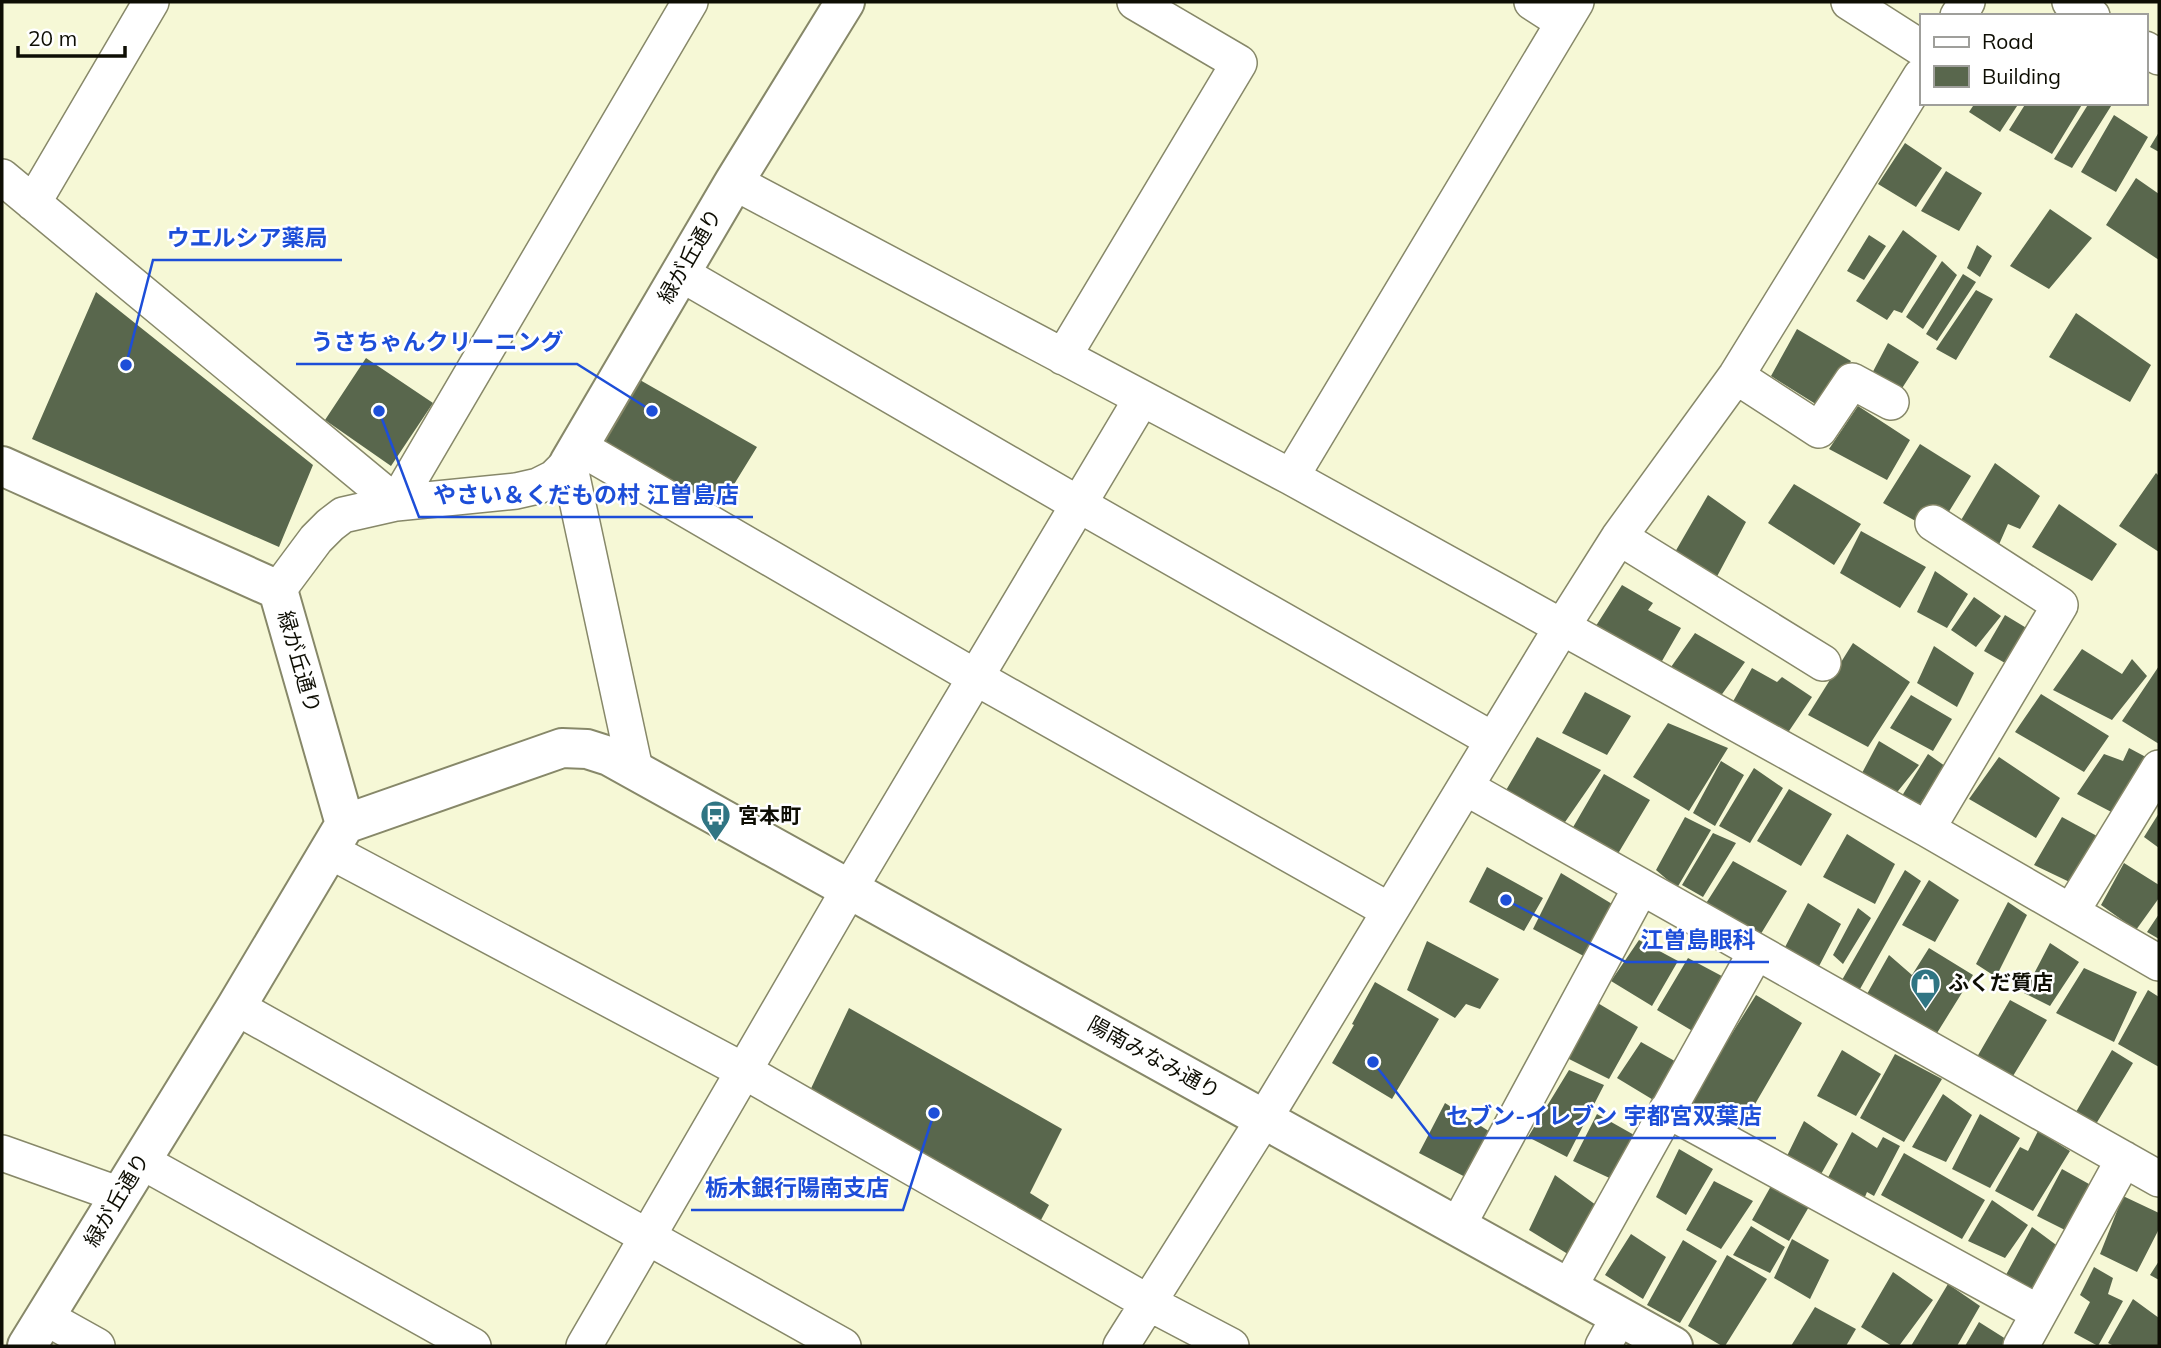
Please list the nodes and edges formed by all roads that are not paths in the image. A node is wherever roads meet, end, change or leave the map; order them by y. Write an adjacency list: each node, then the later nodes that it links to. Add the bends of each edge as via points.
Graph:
1 (151, 2): 14 (street)
2 (690, 2): 23 (street)
3 (845, 2): 13 (street, 緑が丘通り)
4 (1135, 2): 16 (street, via 1239,63)
5 (1532, 2): 8 (street)
6 (1850, 2): 10 (street)
7 (2070, 2): 9 (street)
8 (1570, 12): 22 (street)
9 (2089, 14)
10 (1920, 47)
11 (1920, 78): 17 (street)
12 (2, 177): 14 (street)
13 (734, 182): 15 (street, 緑が丘通り); 16 (street)
14 (33, 203): 23 (street)
15 (680, 273): 20 (street, 緑が丘通り); 24 (street)
16 (1063, 357): 18 (street)
17 (1736, 376): 19 (street, via 1819,430 1852,380); 26 (street)
18 (1142, 398): 22 (street); 24 (street)
19 (1891, 402)
20 (574, 455): 23 (street, 緑が丘通り, via 554,478 538,486); 30 (street); 33 (street)
21 (2, 466): 27 (street)
22 (1291, 477): 28 (street)
23 (396, 503): 27 (street, 緑が丘通り, via 343,515)
24 (1078, 504): 30 (street); 31 (street)
25 (1933, 523): 35 (street, via 2060,605)
26 (1619, 537): 28 (street); 29 (street)
27 (278, 590): 36 (street, 緑が丘通り)
28 (1562, 627): 31 (street); 35 (street)
29 (1823, 663)
30 (975, 677): 38 (street); 39 (street)
31 (1493, 740): 34 (street)
32 (2159, 768): 40 (street)
33 (635, 769): 36 (street, 陽南みなみ通り, via 598,752 562,748); 38 (street, 陽南みなみ通り)
34 (1465, 787): 37 (street); 39 (street)
35 (1927, 829): 40 (street)
36 (338, 837): 43 (street, 緑が丘通り); 44 (street)
37 (1641, 887): 41 (street); 52 (street)
38 (850, 888): 44 (street); 46 (street, 陽南みなみ通り)
39 (1390, 911): 46 (street)
40 (2071, 912): 42 (street)
41 (1756, 952): 45 (street); 48 (street)
42 (2159, 963)
43 (236, 1007): 49 (street, 緑が丘通り); 53 (street)
44 (744, 1071): 53 (street); 55 (street)
45 (1667, 1110): 54 (street); 56 (street)
46 (1264, 1119): 52 (street, 陽南みなみ通り); 55 (street)
47 (2, 1153): 51 (street)
48 (2124, 1159): 50 (street); 56 (street)
49 (141, 1161): 51 (street, 緑が丘通り); 60 (street)
50 (2159, 1179)
51 (120, 1195): 58 (street, 緑が丘通り)
52 (1457, 1227): 54 (street, 陽南みなみ通り)
53 (647, 1238): 61 (street); 62 (street)
54 (1569, 1289): 57 (street, 陽南みなみ通り)
55 (1149, 1303): 63 (street); 64 (street)
56 (2039, 1313): 66 (street)
57 (1611, 1331): 65 (street, 陽南みなみ通り)
58 (36, 1332): 59 (street)
59 (97, 1346)
60 (473, 1346)
61 (584, 1346)
62 (843, 1346)
63 (1121, 1346)
64 (1231, 1346)
65 (1673, 1346)
66 (2021, 1346)

